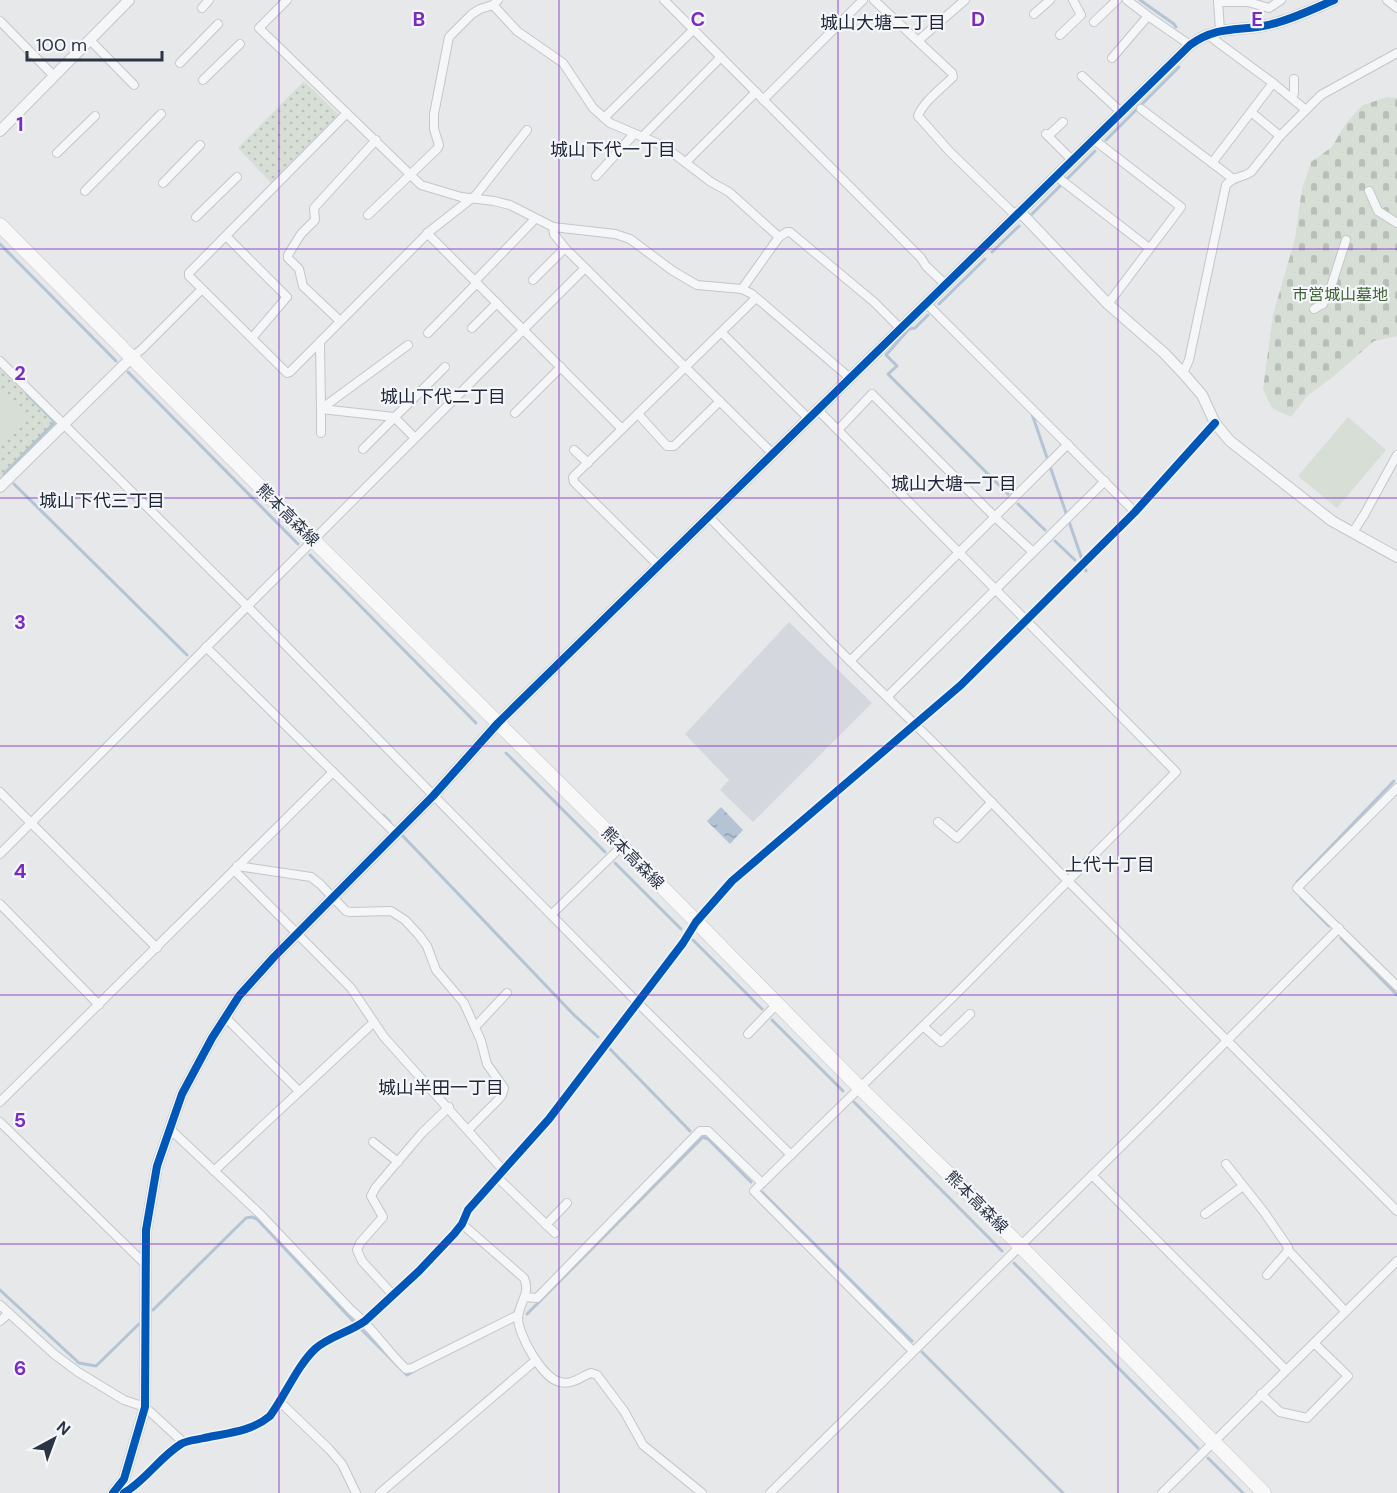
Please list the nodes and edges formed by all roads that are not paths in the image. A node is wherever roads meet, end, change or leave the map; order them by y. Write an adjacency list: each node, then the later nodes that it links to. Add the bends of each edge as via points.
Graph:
1 (129, 0): 29 (street)
2 (209, 0): 17 (street)
3 (287, 0): 50 (street, via 259,28)
4 (664, 0): 26 (street)
5 (863, 0): 45 (street)
6 (874, 0): 30 (street)
7 (965, 0): 30 (street)
8 (1050, 0): 20 (street)
9 (1073, 0): 28 (street, via 1081,15)
10 (1117, 0): 23 (street)
11 (1128, 0): 21 (street)
12 (1281, 0): 18 (street)
13 (1334, 0): 25 (street)
14 (1387, 0): 19 (street)
15 (1218, 1): 18 (street, via 1248,2); 27 (street)
16 (496, 2): 53 (street, via 517,31 563,63); 66 (street, via 472,14 449,37 434,114 438,149)
17 (202, 8)
18 (1269, 8): 25 (street)
19 (1397, 9)
20 (1034, 14)
21 (1148, 16): 32 (street); 35 (street)
22 (0, 21): 37 (street)
23 (1094, 22)
24 (218, 24): 36 (street)
25 (1273, 24): 27 (street)
26 (694, 29): 34 (street); 53 (street)
27 (1215, 33): 32 (street); 41 (street, via 1216,41)
28 (1060, 35)
29 (90, 40): 37 (street); 42 (street)
30 (919, 40): 75 (street, via 953,77 918,116)
31 (240, 44): 40 (street)
32 (1190, 45): 46 (street)
33 (1397, 53): 47 (street, via 1321,95)
34 (721, 57): 43 (street); 57 (street)
35 (1112, 58)
36 (180, 63)
37 (54, 75): 56 (street)
38 (1082, 76): 48 (street)
39 (1294, 79): 44 (street)
40 (203, 80)
41 (1273, 83): 44 (street); 49 (street)
42 (134, 85)
43 (756, 92): 45 (street); 64 (street)
44 (1292, 98): 47 (street)
45 (763, 100): 91 (street)
46 (1136, 105): 48 (street); 65 (street)
47 (1306, 110): 58 (street)
48 (1121, 112): 59 (street)
49 (1251, 112): 58 (street); 65 (street)
50 (347, 113): 60 (street); 83 (street)
51 (161, 114): 72 (street)
52 (95, 116): 62 (street)
53 (604, 118): 57 (street)
54 (1063, 122): 63 (street, via 1047,135)
55 (527, 130): 74 (street)
56 (0, 131)
57 (638, 136): 64 (street); 67 (street)
58 (1280, 136): 69 (street, via 1251,172)
59 (1093, 139): 63 (street); 87 (street, via 1181,207)
60 (376, 140): 66 (street); 99 (street, via 314,208 315,220 288,255 301,272 303,286)
61 (200, 145): 71 (street)
62 (57, 153)
63 (1072, 160): 70 (street)
64 (686, 162): 84 (street, via 729,192)
65 (1212, 163): 69 (street)
66 (411, 174): 74 (street, via 421,185); 76 (street)
67 (596, 176)
68 (237, 177): 77 (street)
69 (1232, 178): 113 (street, via 1224,189 1189,360)
70 (1060, 180): 75 (street); 87 (street)
71 (163, 183)
72 (85, 191)
73 (1369, 191): 79 (street, via 1378,211)
74 (472, 199): 78 (street, via 510,206); 82 (street)
75 (1017, 214): 91 (street); 97 (street, via 1024,216)
76 (368, 215)
77 (196, 217)
78 (536, 219): 81 (street); 90 (street)
79 (1397, 224)
80 (0, 225): 108 (main road, 熊本高森線)
81 (553, 227): 86 (street); 93 (street, via 615,234 630,239 697,285)
82 (427, 233): 90 (street); 99 (street)
83 (226, 236): 92 (street, via 189,273); 105 (street, via 287,297)
84 (779, 237): 93 (street); 101 (street, via 787,232 794,235)
85 (1346, 240): 98 (street, via 1330,290 1323,304)
86 (565, 248): 88 (street); 89 (street)
87 (1149, 248): 97 (street)
88 (585, 268): 102 (street); 112 (street)
89 (533, 280)
90 (476, 282): 95 (street); 103 (street)
91 (945, 284): 96 (street)
92 (202, 289): 105 (street); 108 (street)
93 (742, 289): 94 (street)
94 (756, 298): 104 (street); 114 (street)
95 (497, 303): 100 (street); 102 (street)
96 (926, 303): 101 (street); 128 (street)
97 (1108, 304): 113 (street)
98 (1314, 309)
99 (340, 321): 106 (street)
100 (472, 328)
101 (900, 328): 114 (street)
102 (523, 330): 111 (street); 127 (street)
103 (428, 333)
104 (722, 333): 112 (street); 121 (street)
105 (252, 338): 106 (street, via 287,373)
106 (320, 342): 116 (street)
107 (408, 345): 116 (street)
108 (132, 357): 123 (street); 140 (main road, 熊本高森線)
109 (0, 361): 123 (street)
110 (445, 367): 120 (street)
111 (561, 367): 118 (street); 124 (street)
112 (687, 368): 115 (street); 119 (street)
113 (1183, 373): 122 (street, via 1202,395)
114 (850, 378): 117 (street)
115 (720, 401): 119 (street, via 674,446 667,446); 131 (street)
116 (321, 409): 120 (street); 126 (street)
117 (817, 409): 121 (street); 125 (street)
118 (515, 412)
119 (638, 414): 124 (street)
120 (394, 417): 127 (street); 129 (street)
121 (808, 418): 131 (street)
122 (1215, 423): 136 (street); 139 (street, via 1230,441 1332,521)
123 (63, 424): 135 (street); 146 (street)
124 (622, 429): 133 (street)
125 (838, 430): 138 (street, via 872,394); 141 (street)
126 (321, 433)
127 (414, 437): 140 (street)
128 (1068, 444): 134 (street); 138 (street)
129 (363, 449)
130 (574, 450): 133 (street)
131 (772, 453): 137 (street)
132 (1397, 455): 139 (street)
133 (588, 463): 144 (street, via 573,477 574,482)
134 (1105, 481): 136 (street); 142 (street)
135 (0, 487)
136 (1135, 512): 147 (street)
137 (709, 517): 144 (street); 149 (street)
138 (994, 517): 141 (street); 142 (street)
139 (1353, 532): 143 (street)
140 (313, 540): 146 (street); 151 (main road, 熊本高森線)
141 (959, 552): 145 (street); 149 (street)
142 (1033, 552): 145 (street)
143 (1395, 552)
144 (659, 566): 151 (street)
145 (996, 589): 147 (street); 150 (street)
146 (247, 606): 148 (street); 156 (street)
147 (1026, 620): 152 (street); 164 (street, via 1176,772)
148 (206, 647): 153 (street); 159 (street)
149 (850, 661): 150 (street)
150 (887, 697): 152 (street)
151 (498, 723): 156 (street); 161 (main road, 熊本高森線)
152 (915, 724): 157 (street); 168 (street, via 732,881)
153 (333, 772): 160 (street); 163 (street)
154 (1397, 788): 169 (street, via 1297,888)
155 (0, 792): 159 (street)
156 (433, 796): 160 (street); 167 (street)
157 (992, 802): 158 (street, via 957,838); 164 (street)
158 (938, 822)
159 (31, 823): 162 (street); 171 (street)
160 (396, 834): 165 (street)
161 (622, 846): 167 (street); 168 (main road, 熊本高森線)
162 (0, 854)
163 (236, 868): 165 (street, via 310,877); 170 (street); 171 (street)
164 (1067, 880): 180 (street); 183 (street)
165 (333, 897): 170 (street); 181 (street, via 350,912 387,910 405,920 425,942 434,967 464,1003)
166 (0, 904): 176 (street)
167 (552, 914): 174 (street)
168 (696, 922): 174 (street); 175 (main road, 熊本高森線)
169 (1339, 928): 172 (street); 183 (street)
170 (296, 934): 178 (street, via 239,996); 179 (street, via 351,988)
171 (157, 948): 176 (street)
172 (1397, 986)
173 (507, 993): 181 (street)
174 (637, 1002): 192 (street); 196 (street, via 549,1119)
175 (777, 1004): 182 (street); 184 (main road, 熊本高森線)
176 (99, 1005): 186 (street)
177 (970, 1014): 180 (street, via 941,1042)
178 (225, 1017): 185 (street); 189 (street, via 182,1094)
179 (373, 1023): 185 (street); 187 (street)
180 (923, 1026): 184 (street)
181 (475, 1028): 190 (street, via 487,1064 504,1092)
182 (748, 1034)
183 (1226, 1039): 197 (street); 201 (street)
184 (859, 1087): 192 (street); 206 (main road, 熊本高森線)
185 (299, 1091): 195 (street)
186 (0, 1102)
187 (449, 1107): 190 (street); 193 (street)
188 (0, 1122): 209 (street)
189 (170, 1129): 195 (street); 209 (street, via 155,1177 146,1230)
190 (468, 1130): 196 (street)
191 (373, 1142): 193 (street)
192 (791, 1155): 198 (street)
193 (398, 1162): 211 (street, via 373,1191 372,1199 383,1217 357,1250)
194 (1226, 1164): 199 (street)
195 (214, 1171): 218 (street)
196 (501, 1174): 203 (street, via 468,1210); 204 (street)
197 (1092, 1175): 206 (street); 222 (street)
198 (762, 1183): 212 (street, via 711,1133 700,1131 537,1298); 220 (street, via 754,1191)
199 (1243, 1186): 202 (street); 207 (street)
200 (567, 1203): 204 (street)
201 (1397, 1211)
202 (1205, 1214)
203 (462, 1224): 211 (street); 212 (street, via 522,1275 527,1285)
204 (546, 1225): 205 (street)
205 (555, 1233)
206 (1020, 1245): 220 (street); 226 (main road, 熊本高森線)
207 (1288, 1250): 210 (street); 214 (street)
208 (1397, 1261): 214 (street)
209 (146, 1265): 225 (street)
210 (1267, 1275)
211 (393, 1295): 218 (street)
212 (525, 1298): 216 (street)
213 (0, 1305): 215 (street)
214 (1345, 1311): 219 (street)
215 (9, 1313): 217 (street); 225 (street, via 78,1372 124,1400)
216 (518, 1315): 218 (street, via 408,1370); 221 (street, via 522,1337)
217 (0, 1321)
218 (365, 1321): 224 (street, via 317,1347)
219 (1314, 1343): 222 (street); 223 (street, via 1348,1376 1307,1418 1280,1412)
220 (913, 1351): 233 (street)
221 (536, 1360): 231 (street); 232 (street, via 551,1378 560,1382 573,1382 591,1373 597,1375 644,1445)
222 (1286, 1370): 223 (street)
223 (1261, 1394): 226 (street)
224 (280, 1402): 227 (street, via 270,1416 247,1430); 230 (street, via 342,1464)
225 (145, 1407): 227 (street); 228 (street, via 124,1479)
226 (1214, 1442): 234 (street); 235 (main road, 熊本高森線)
227 (184, 1443): 229 (street)
228 (113, 1493)
229 (124, 1493)
230 (356, 1493)
231 (380, 1493)
232 (702, 1493)
233 (770, 1493)
234 (1162, 1493)
235 (1264, 1493)

